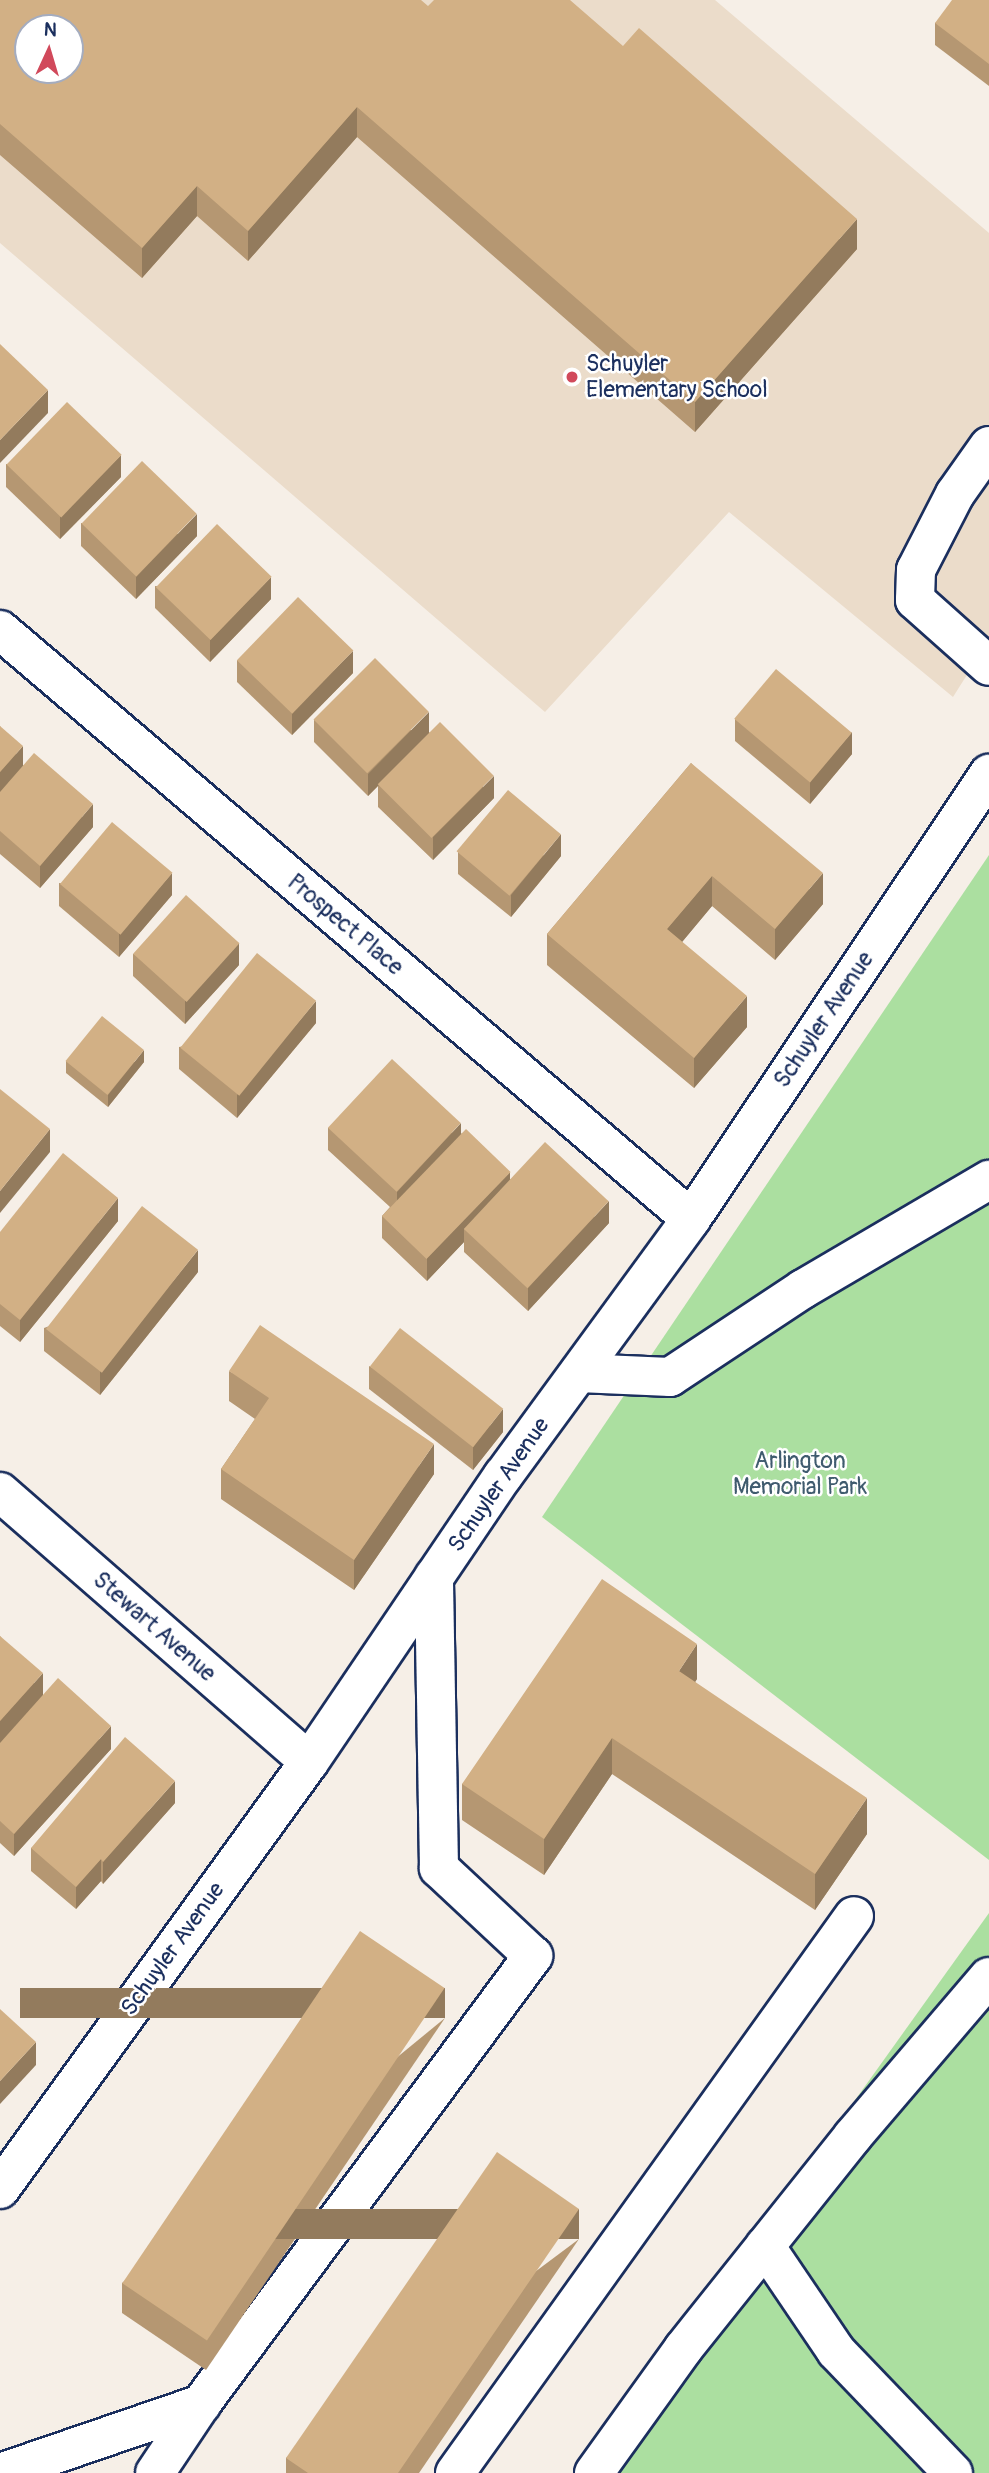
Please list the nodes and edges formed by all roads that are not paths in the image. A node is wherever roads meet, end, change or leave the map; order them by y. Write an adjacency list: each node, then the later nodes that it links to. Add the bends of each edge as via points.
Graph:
1 (989, 446): 3 (main road, via 955,494 916,570 915,600)
2 (0, 630): 6 (main road, Prospect Place)
3 (989, 666)
4 (989, 774): 6 (main road, Schuyler Avenue)
5 (989, 1181): 7 (main road, via 803,1289 670,1377)
6 (691, 1219): 7 (main road, Schuyler Avenue)
7 (579, 1373): 9 (main road, Schuyler Avenue)
8 (0, 1492): 10 (main road, Stewart Avenue)
9 (434, 1577): 10 (main road, Schuyler Avenue); 15 (main road, via 439,1868 533,1956)
10 (309, 1762): 13 (main road, Schuyler Avenue)
11 (854, 1916): 18 (main road)
12 (989, 1976): 14 (main road)
13 (0, 2189)
14 (765, 2246): 19 (main road, via 683,2349); 20 (main road, via 836,2351)
15 (201, 2404): 16 (main road); 17 (main road)
16 (0, 2473)
17 (155, 2473)
18 (455, 2473)
19 (594, 2473)
20 (953, 2473)

